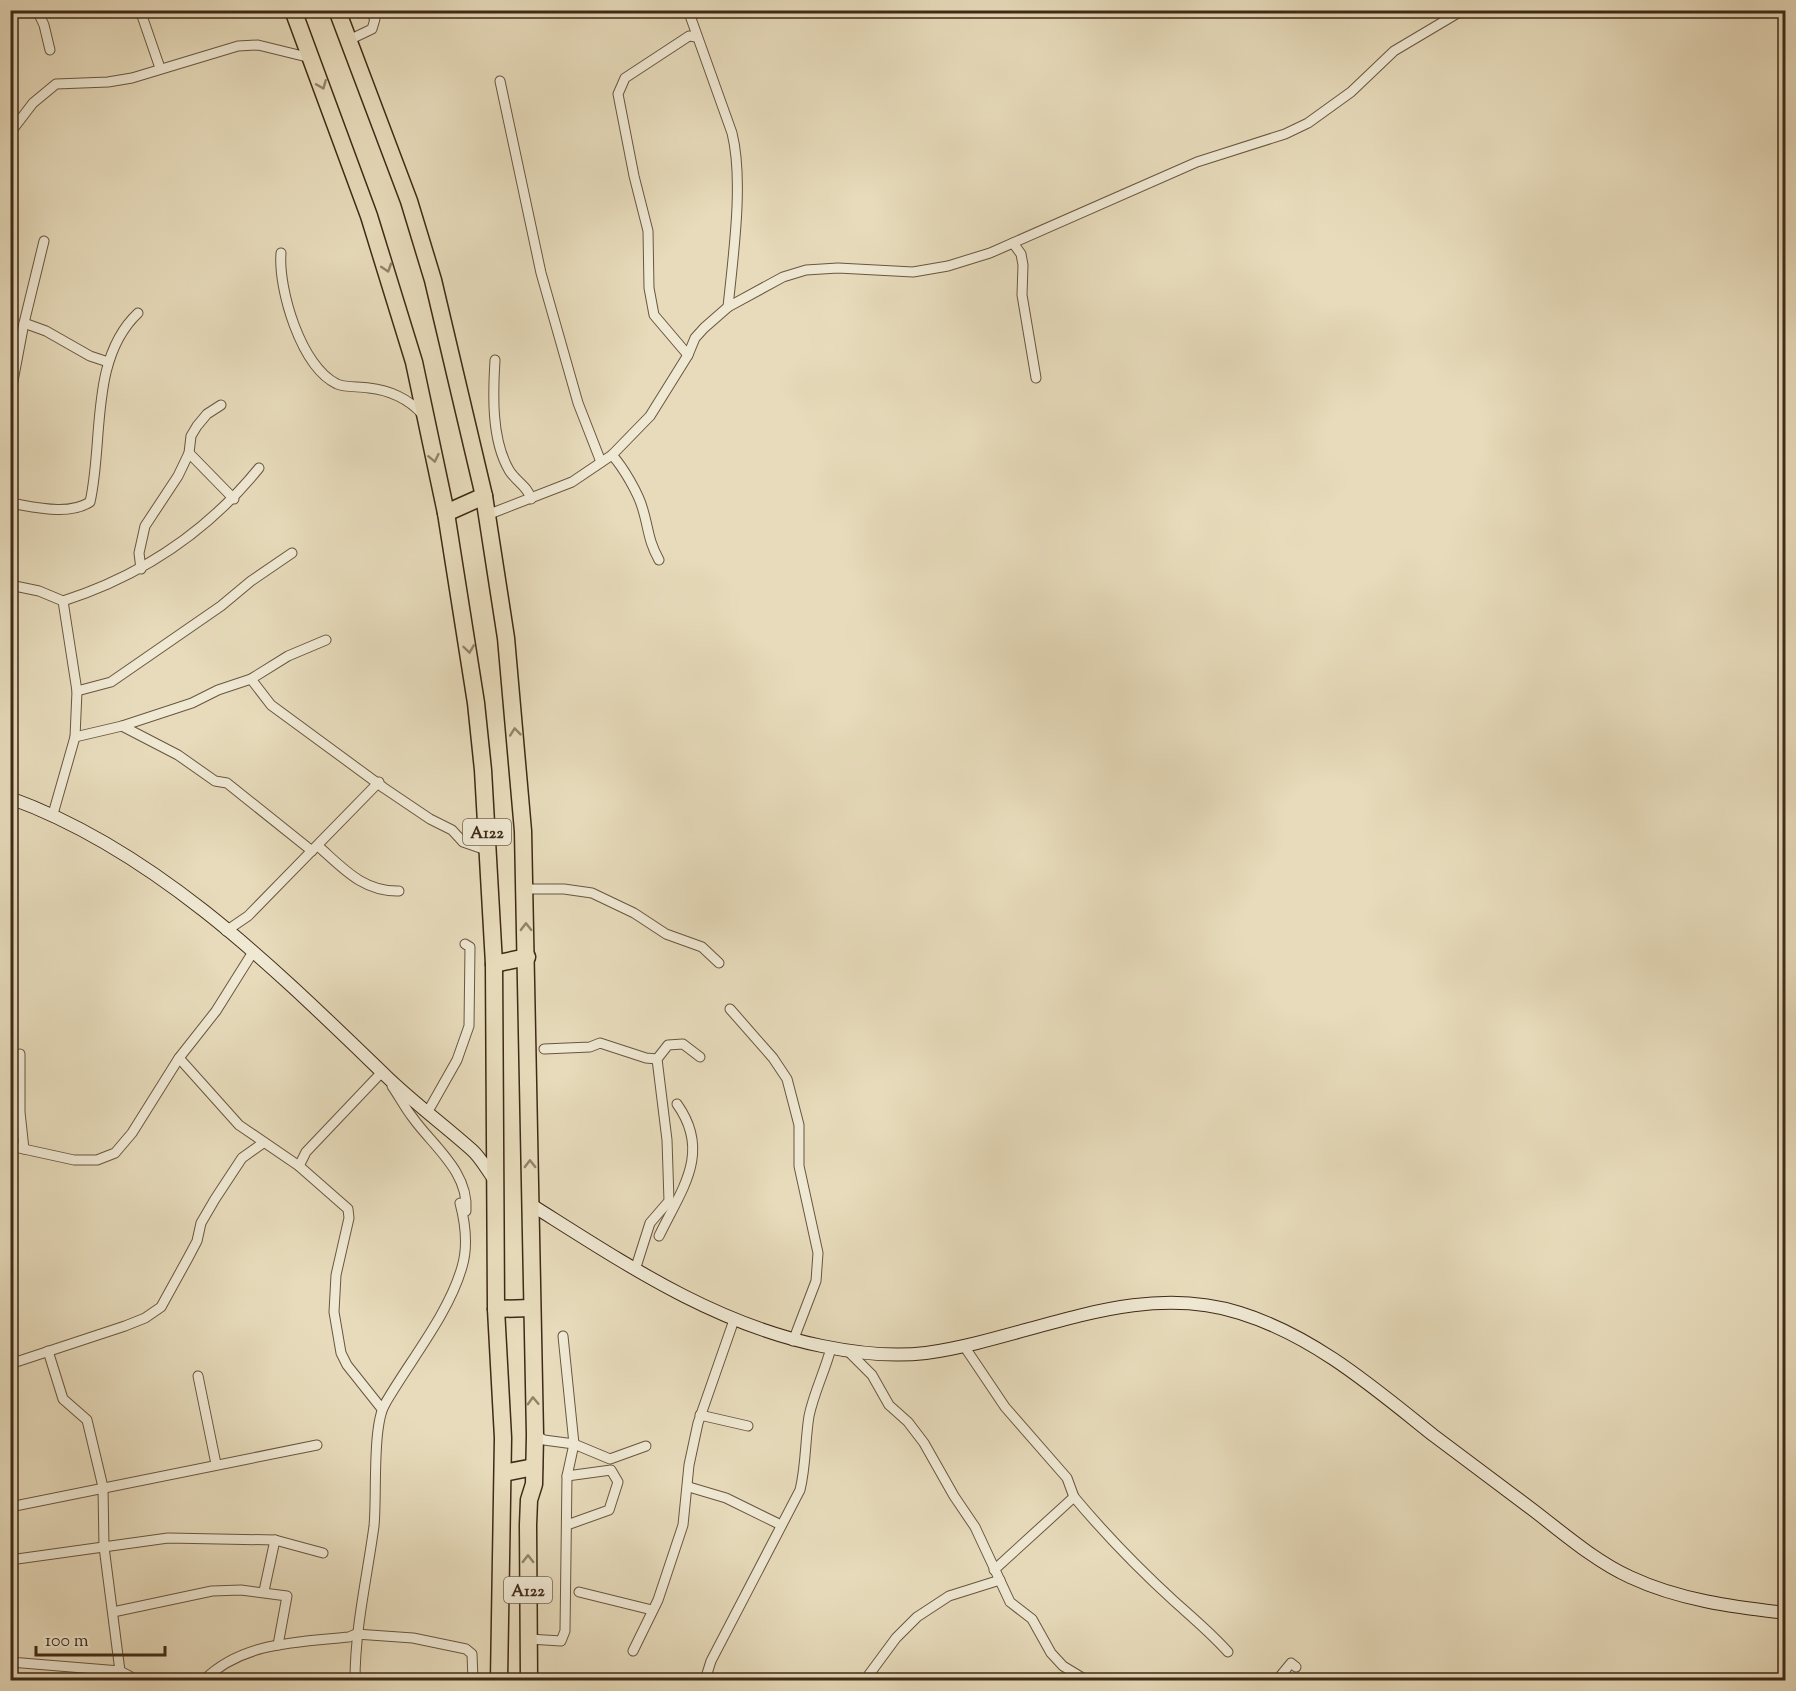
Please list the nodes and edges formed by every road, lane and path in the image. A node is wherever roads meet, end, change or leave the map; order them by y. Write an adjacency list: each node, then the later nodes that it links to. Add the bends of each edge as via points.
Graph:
1 (37, 10): 12 (street)
2 (140, 10): 14 (street)
3 (293, 10): 13 (highway, A122)
4 (337, 10): 11 (highway, A122)
5 (369, 10): 11 (street, via 375,19 374,26)
6 (688, 10): 10 (street)
7 (1463, 10): 18 (street, via 1401,46 1351,92 1308,123 1197,162)
8 (1615, 10): 9 (street)
9 (1634, 10)
10 (696, 37): 20 (street, via 735,151 735,221); 23 (street, via 689,36 625,78 618,94 648,231 651,304 658,322)
11 (349, 40): 36 (highway, A122, via 423,242)
12 (50, 50)
13 (311, 58): 14 (street, via 248,45); 27 (highway, A122, one-way to 27, via 392,284)
14 (160, 68): 16 (street, via 108,82 51,86)
15 (500, 81): 34 (street, via 541,273 578,403)
16 (10, 133)
17 (44, 241): 22 (street)
18 (1013, 243): 20 (street, via 969,261 920,271 806,270 783,277); 26 (street, via 1023,265 1022,295)
19 (281, 253): 29 (street, via 286,304 316,363 336,383 387,391)
20 (728, 307): 23 (street, via 695,338)
21 (138, 313): 25 (street, via 126,324)
22 (24, 323): 25 (street); 28 (street)
23 (688, 355): 33 (street, via 650,416)
24 (495, 360): 38 (street, via 493,387 501,448 508,469 530,492)
25 (108, 362): 39 (street, via 90,502 79,508 58,509)
26 (1036, 378)
27 (421, 395): 29 (street); 31 (highway, A122)
28 (10, 397)
29 (404, 399): 31 (street)
30 (221, 405): 32 (street, via 196,426)
31 (426, 418): 40 (highway, A122, one-way to 40)
32 (189, 453): 37 (street); 44 (street, via 145,526 139,553)
33 (612, 455): 34 (street); 43 (street, via 641,505 646,533)
34 (601, 462): 38 (street, via 579,479)
35 (259, 468): 37 (street)
36 (484, 496): 40 (highway); 41 (highway, A122)
37 (234, 499): 44 (street, via 191,537)
38 (531, 499): 41 (street)
39 (10, 503)
40 (446, 513): 56 (highway, A122, one-way to 56, via 469,649)
41 (487, 515): 57 (highway, A122, one-way to 41, via 522,795 506,638)
42 (292, 553): 49 (street, via 111,682)
43 (659, 560)
44 (141, 569): 46 (street)
45 (10, 585): 46 (street)
46 (63, 601): 49 (street)
47 (326, 639): 48 (street, via 279,660)
48 (251, 679): 50 (street); 52 (street, via 263,699)
49 (77, 691): 51 (street)
50 (122, 726): 51 (street); 55 (street, via 178,755 215,781 227,783)
51 (75, 737): 54 (street)
52 (379, 782): 55 (street); 56 (street, via 452,830 459,840)
53 (10, 798): 54 (street)
54 (53, 814): 59 (street, via 122,851)
55 (315, 848): 58 (street, via 366,885 382,891); 59 (street, via 248,916)
56 (489, 850): 64 (highway, A122)
57 (525, 889): 62 (highway, A122, one-way to 57); 63 (street, via 592,893 666,934 702,947)
58 (399, 891)
59 (226, 930): 61 (street)
60 (465, 944): 73 (street, via 470,947 472,966 469,1026 457,1060)
61 (253, 952): 69 (street, via 216,1011); 71 (street, via 300,992)
62 (527, 957): 64 (highway); 84 (highway, A122, one-way to 62)
63 (719, 963)
64 (494, 964): 79 (highway, A122)
65 (730, 1009): 92 (street, via 787,1079 799,1125 800,1166 818,1253 816,1281)
66 (544, 1049): 70 (street, via 600,1043)
67 (20, 1054): 76 (street)
68 (700, 1057): 70 (street, via 683,1044 668,1045)
69 (178, 1058): 74 (street, via 239,1125); 76 (street, via 123,1145 108,1157 74,1160)
70 (657, 1059): 87 (street, via 667,1140 669,1201 650,1223)
71 (384, 1075): 73 (street); 78 (street); 85 (street, via 413,1119 454,1168 467,1205)
72 (676, 1104): 86 (street, via 689,1126 693,1159 684,1190)
73 (427, 1113): 77 (street)
74 (263, 1143): 80 (street); 95 (street, via 242,1158 215,1199 161,1307 135,1322)
75 (10, 1146): 76 (street)
76 (24, 1149)
77 (473, 1151): 79 (street); 82 (street)
78 (306, 1152): 80 (street); 81 (street)
79 (495, 1153): 82 (highway, A122)
80 (289, 1159): 81 (street)
81 (299, 1166): 99 (street, via 348,1209 334,1312 346,1365)
82 (494, 1179): 89 (highway, A122)
83 (460, 1203): 85 (street)
84 (530, 1204): 87 (street); 88 (highway, A122)
85 (465, 1223): 99 (street, via 450,1284)
86 (659, 1236)
87 (635, 1270): 90 (street)
88 (531, 1308): 89 (highway); 102 (highway, A122, one-way to 88)
89 (496, 1309): 108 (highway, A122)
90 (734, 1320): 92 (street); 100 (street)
91 (563, 1336): 104 (street)
92 (793, 1341): 94 (street)
93 (964, 1346): 96 (street, via 906,1354); 112 (street, via 1005,1407 1067,1478); 126 (street, via 1058,1319 1151,1305 1194,1304 1237,1311 1304,1340 1366,1381 1556,1528 1624,1574 1709,1602)
94 (831, 1348): 96 (street); 115 (street, via 809,1416 800,1490)
95 (48, 1351): 97 (street); 110 (street, via 63,1399 87,1420)
96 (849, 1352): 120 (street, via 872,1375 889,1405 924,1443 975,1527)
97 (10, 1364)
98 (198, 1376): 106 (street)
99 (382, 1409): 127 (street, via 374,1527)
100 (700, 1415): 101 (street); 111 (street, via 689,1465)
101 (748, 1426)
102 (535, 1435): 104 (street); 107 (highway, A122)
103 (317, 1444): 106 (street)
104 (574, 1444): 105 (street, via 610,1459); 109 (street)
105 (646, 1446)
106 (216, 1464): 110 (street)
107 (534, 1467): 108 (highway); 128 (highway, A122, one-way to 107, via 528,1525)
108 (502, 1473): 129 (highway, A122)
109 (567, 1476): 114 (street); 114 (street, via 610,1470 618,1482 609,1510)
110 (103, 1487): 113 (street); 117 (street)
111 (689, 1487): 115 (street, via 726,1498); 124 (street, via 683,1525)
112 (1074, 1497): 120 (street); 132 (street)
113 (10, 1507)
114 (567, 1525): 128 (street, via 565,1631 561,1641)
115 (781, 1526): 142 (street, via 711,1661)
116 (275, 1540): 117 (street, via 168,1538); 118 (street); 122 (street)
117 (104, 1547): 119 (street); 125 (street)
118 (323, 1553)
119 (10, 1560)
120 (994, 1570): 121 (street)
121 (1000, 1580): 143 (street, via 949,1596 917,1617); 144 (street, via 1010,1602 1032,1619 1051,1653)
122 (264, 1591)
123 (579, 1592): 124 (street)
124 (652, 1610): 131 (street)
125 (113, 1612): 130 (street, via 212,1591 287,1596); 135 (street)
126 (1785, 1613)
127 (356, 1634): 130 (street); 138 (street); 139 (street, via 413,1638 466,1649 472,1654)
128 (529, 1636): 129 (highway); 141 (highway, A122)
129 (498, 1642): 140 (highway, A122)
130 (279, 1644): 137 (street, via 236,1657)
131 (633, 1651)
132 (1228, 1652)
133 (10, 1662): 135 (street)
134 (1296, 1667): 145 (street, via 1291,1663)
135 (120, 1671): 136 (street)
136 (137, 1680)
137 (204, 1680)
138 (355, 1680)
139 (473, 1680)
140 (499, 1680)
141 (529, 1680)
142 (705, 1680)
143 (865, 1680)
144 (1086, 1680)
145 (1277, 1680)

